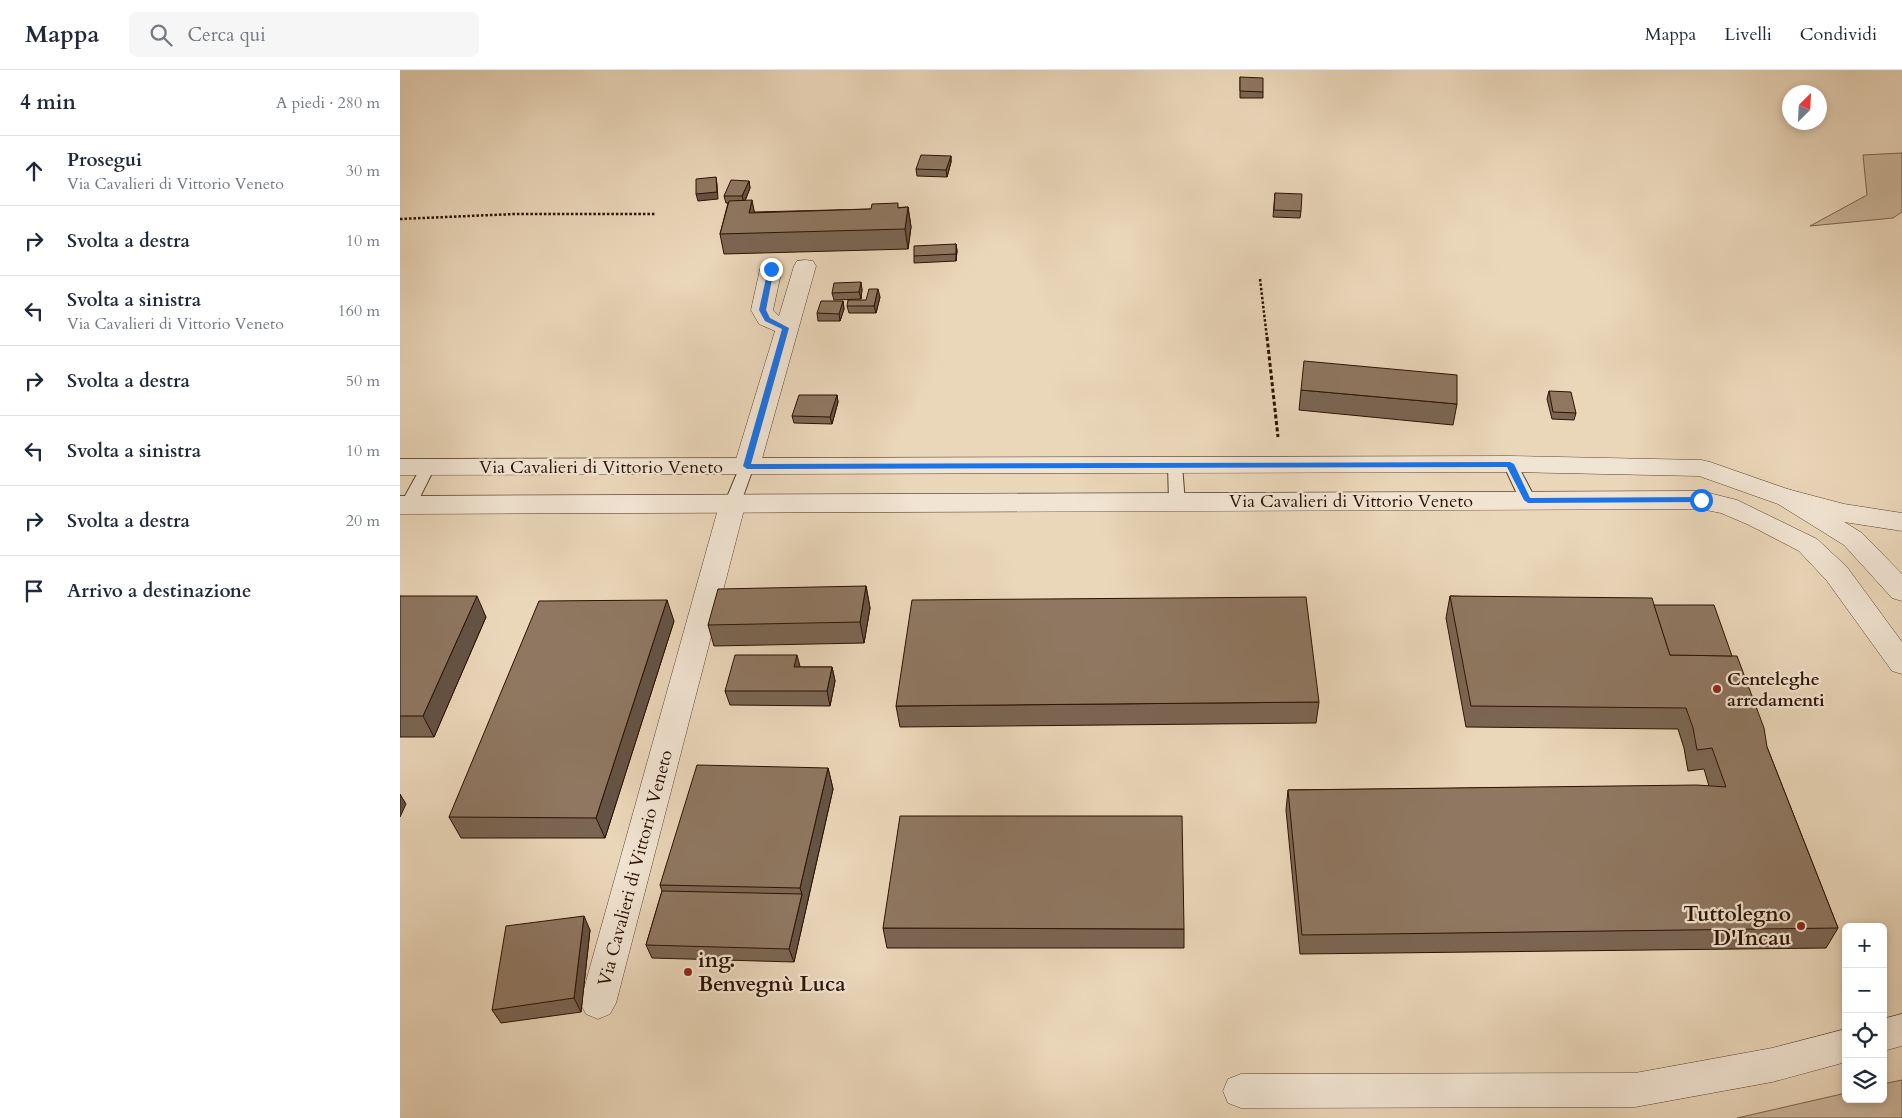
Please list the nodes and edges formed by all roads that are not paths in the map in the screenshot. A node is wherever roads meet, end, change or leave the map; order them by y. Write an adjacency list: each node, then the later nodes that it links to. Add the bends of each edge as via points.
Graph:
1 (805, 266): 3 (street)
2 (771, 269): 3 (street, via 762,310 767,320)
3 (786, 328): 5 (street)
4 (1510, 464): 6 (street, Via Cavalieri di Vittorio Veneto); 9 (street, Via Cavalieri di Vittorio Veneto, via 1701,468); 10 (lane)
5 (747, 466): 6 (street, Via Cavalieri di Vittorio Veneto); 8 (street, Via Cavalieri di Vittorio Veneto); 11 (lane)
6 (1176, 466): 12 (lane)
7 (400, 467): 8 (street, Via Cavalieri di Vittorio Veneto)
8 (428, 467): 13 (lane)
9 (1787, 498): 14 (street, via 1844,513); 15 (street, Via Cavalieri di Vittorio Veneto, via 1854,539)
10 (1528, 500): 12 (street, Via Cavalieri di Vittorio Veneto); 16 (street, Via Cavalieri di Vittorio Veneto, via 1701,500 1728,506 1758,519 1808,545 1837,574)
11 (733, 502): 12 (street, Via Cavalieri di Vittorio Veneto); 13 (street, Via Cavalieri di Vittorio Veneto); 17 (street, Via Cavalieri di Vittorio Veneto)
12 (1177, 502)
13 (404, 505)
14 (1902, 522)
15 (1902, 591)
16 (1902, 663)
17 (598, 1003)
18 (1902, 1030): 19 (street)
19 (1887, 1034)
20 (1842, 1046): 21 (street, via 1772,1065 1635,1090)
21 (1241, 1091)

